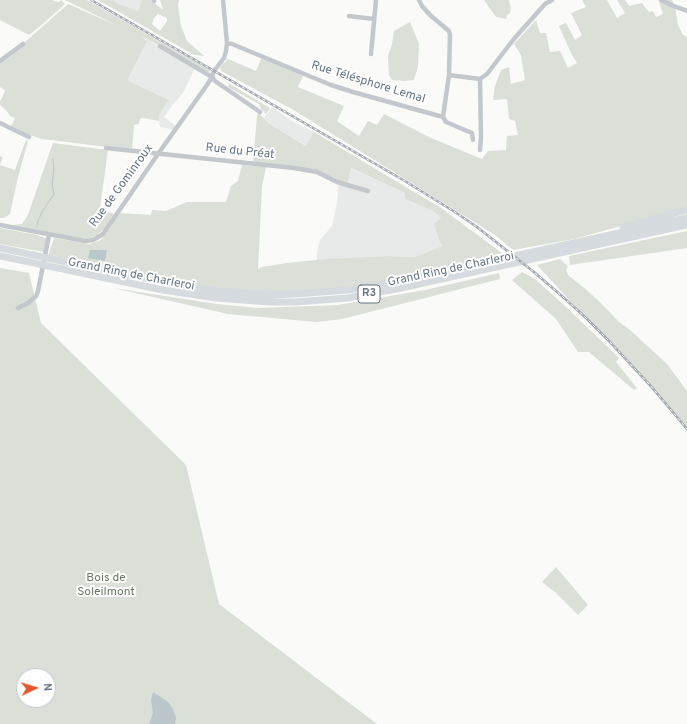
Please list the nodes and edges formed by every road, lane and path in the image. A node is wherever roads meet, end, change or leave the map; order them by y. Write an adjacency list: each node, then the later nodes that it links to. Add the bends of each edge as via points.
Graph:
1 (223, 0): 10 (street)
2 (376, 0): 9 (street)
3 (415, 0): 4 (street)
4 (419, 0): 15 (street, via 430,15 449,30)
5 (552, 0): 17 (street, via 545,4 487,74)
6 (660, 0): 7 (street)
7 (687, 11)
8 (349, 16): 9 (street)
9 (374, 19): 13 (street)
10 (227, 43): 16 (street, Rue de Gominroux, via 224,58); 19 (street, Rue Télésphore Lemal, via 331,85)
11 (23, 44): 14 (street)
12 (160, 46): 16 (street)
13 (371, 54)
14 (0, 61)
15 (449, 75): 17 (street); 19 (street)
16 (212, 77): 18 (street); 25 (street, Rue de Gominroux)
17 (480, 78): 24 (street)
18 (260, 112)
19 (443, 117): 22 (street, Rue Télésphore Lemal, via 446,122 472,133)
20 (0, 122): 21 (street)
21 (29, 137)
22 (473, 140)
23 (106, 148): 25 (street, Rue du Préat)
24 (480, 150)
25 (158, 154): 26 (street, Rue du Préat, via 318,172 337,182); 31 (street, Rue de Gominroux, via 103,234 85,241)
26 (368, 191)
27 (687, 210): 32 (highway, via 619,228)
28 (687, 218): 32 (highway, Grand Ring de Charleroi / R3)
29 (0, 225): 31 (street, Rue de Gominroux)
30 (687, 225): 35 (highway, Grand Ring de Charleroi / R3, via 401,288 322,300 269,302 216,298 163,290)
31 (49, 234): 36 (street, via 36,296)
32 (609, 235): 35 (highway, Grand Ring de Charleroi / R3, via 401,281 348,290 295,294 217,291)
33 (0, 248): 35 (highway, Grand Ring de Charleroi / R3)
34 (0, 256): 35 (highway, Grand Ring de Charleroi / R3)
35 (44, 261)
36 (18, 308)

